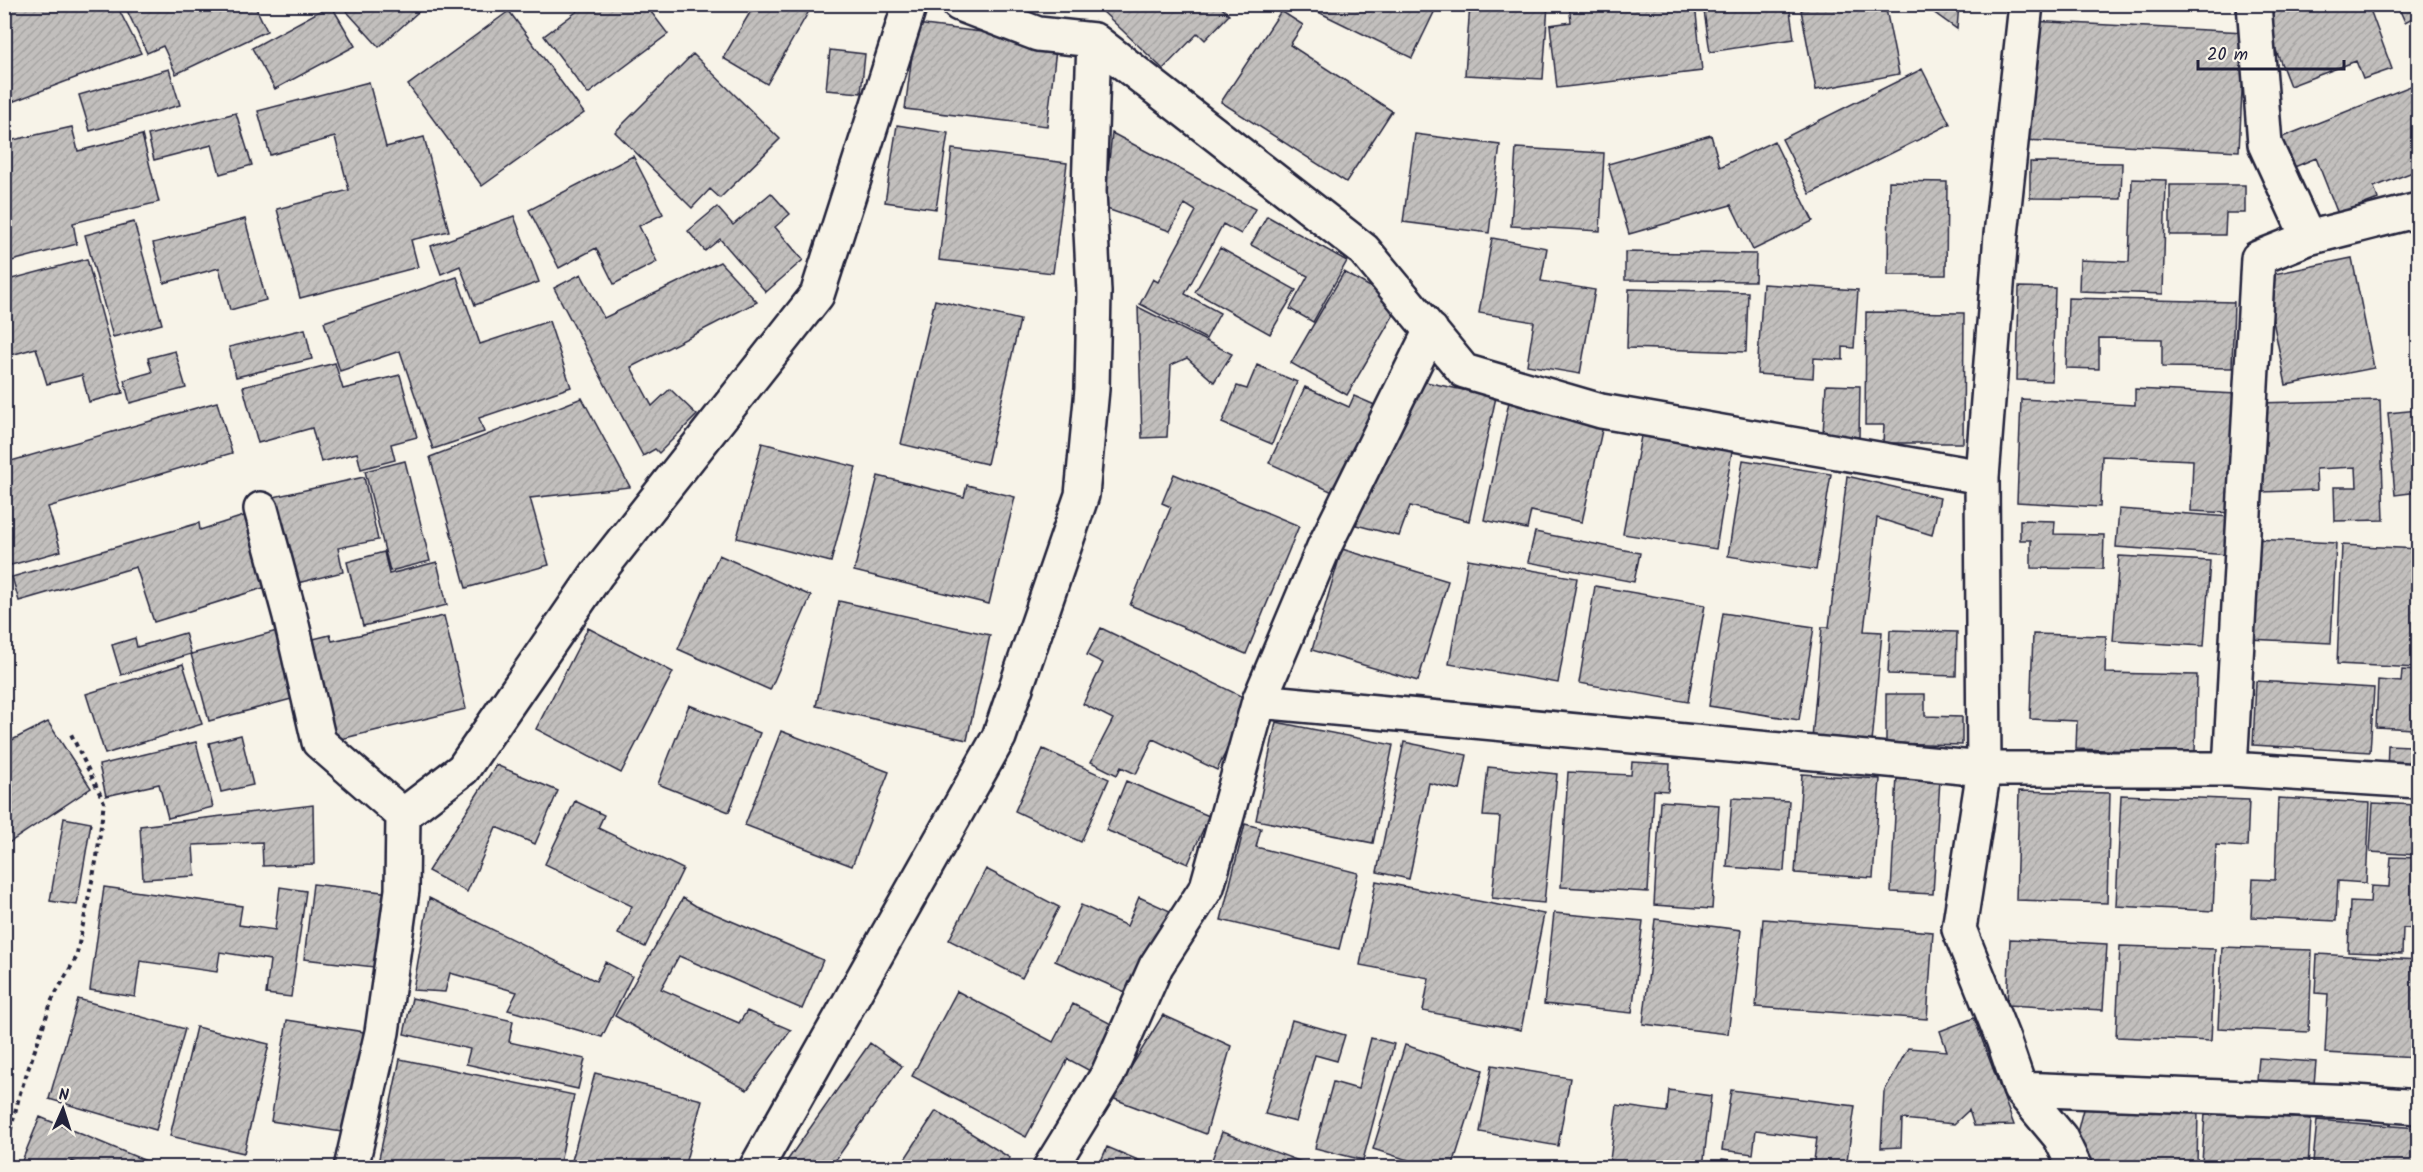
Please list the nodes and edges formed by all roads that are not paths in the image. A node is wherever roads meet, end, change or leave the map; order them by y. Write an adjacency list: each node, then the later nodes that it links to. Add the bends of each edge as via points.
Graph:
1 (910, 4): 16 (street, via 817,295 597,574 463,769)
2 (958, 4): 5 (street)
3 (2026, 4): 10 (street, via 2001,235)
4 (2254, 4): 8 (street, via 2265,144)
5 (1038, 19): 6 (street)
6 (1094, 40): 9 (street, via 1364,250); 20 (street, via 1089,190 1094,291 1092,389 1082,495 999,737)
7 (2418, 210): 8 (street)
8 (2308, 238): 14 (street, via 2258,258)
9 (1431, 330): 10 (street, via 1464,371 1601,411); 12 (street, via 1324,547)
10 (1982, 477): 13 (street)
11 (261, 509): 16 (street, via 319,742)
12 (1259, 701): 13 (street); 21 (street, via 1206,887 1156,966 1108,1074)
13 (1984, 769): 14 (street); 17 (street, via 1959,929)
14 (2230, 769): 15 (street)
15 (2418, 781)
16 (403, 815): 19 (street, via 402,890 382,1032)
17 (2020, 1089): 18 (street); 22 (street, via 2060,1137)
18 (2418, 1107)
19 (351, 1167)
20 (756, 1167)
21 (1050, 1167)
22 (2075, 1167)

